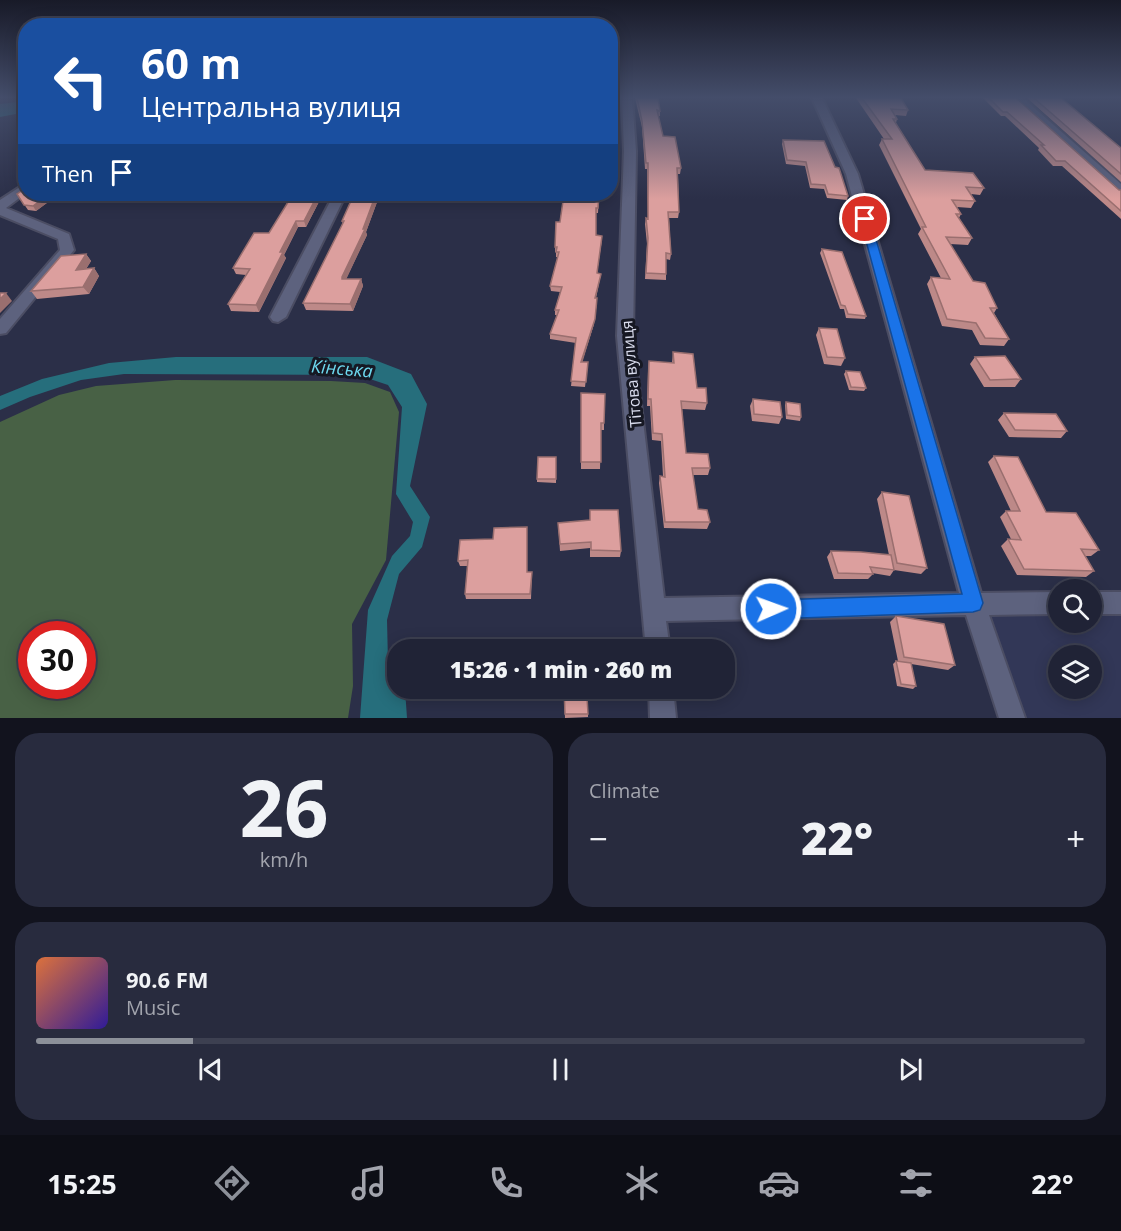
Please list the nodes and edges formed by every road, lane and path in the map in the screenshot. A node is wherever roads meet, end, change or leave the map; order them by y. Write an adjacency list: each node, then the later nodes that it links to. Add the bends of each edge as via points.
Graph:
1 (629, 132): 15 (street, Тітова вулиця, via 625,336)
2 (832, 132): 11 (street, via 852,174)
3 (1055, 132): 4 (street)
4 (1121, 190)
5 (18, 193): 7 (street)
6 (336, 201): 9 (street)
7 (0, 206)
8 (0, 210): 10 (street, via 64,237 67,250)
9 (278, 317)
10 (0, 329)
11 (973, 603): 12 (street); 15 (street); 19 (street)
12 (1048, 603)
13 (1102, 603): 14 (street)
14 (1121, 603)
15 (655, 609): 16 (street, Тітова вулиця)
16 (657, 639)
17 (662, 699): 18 (street)
18 (663, 718)
19 (1011, 718)

